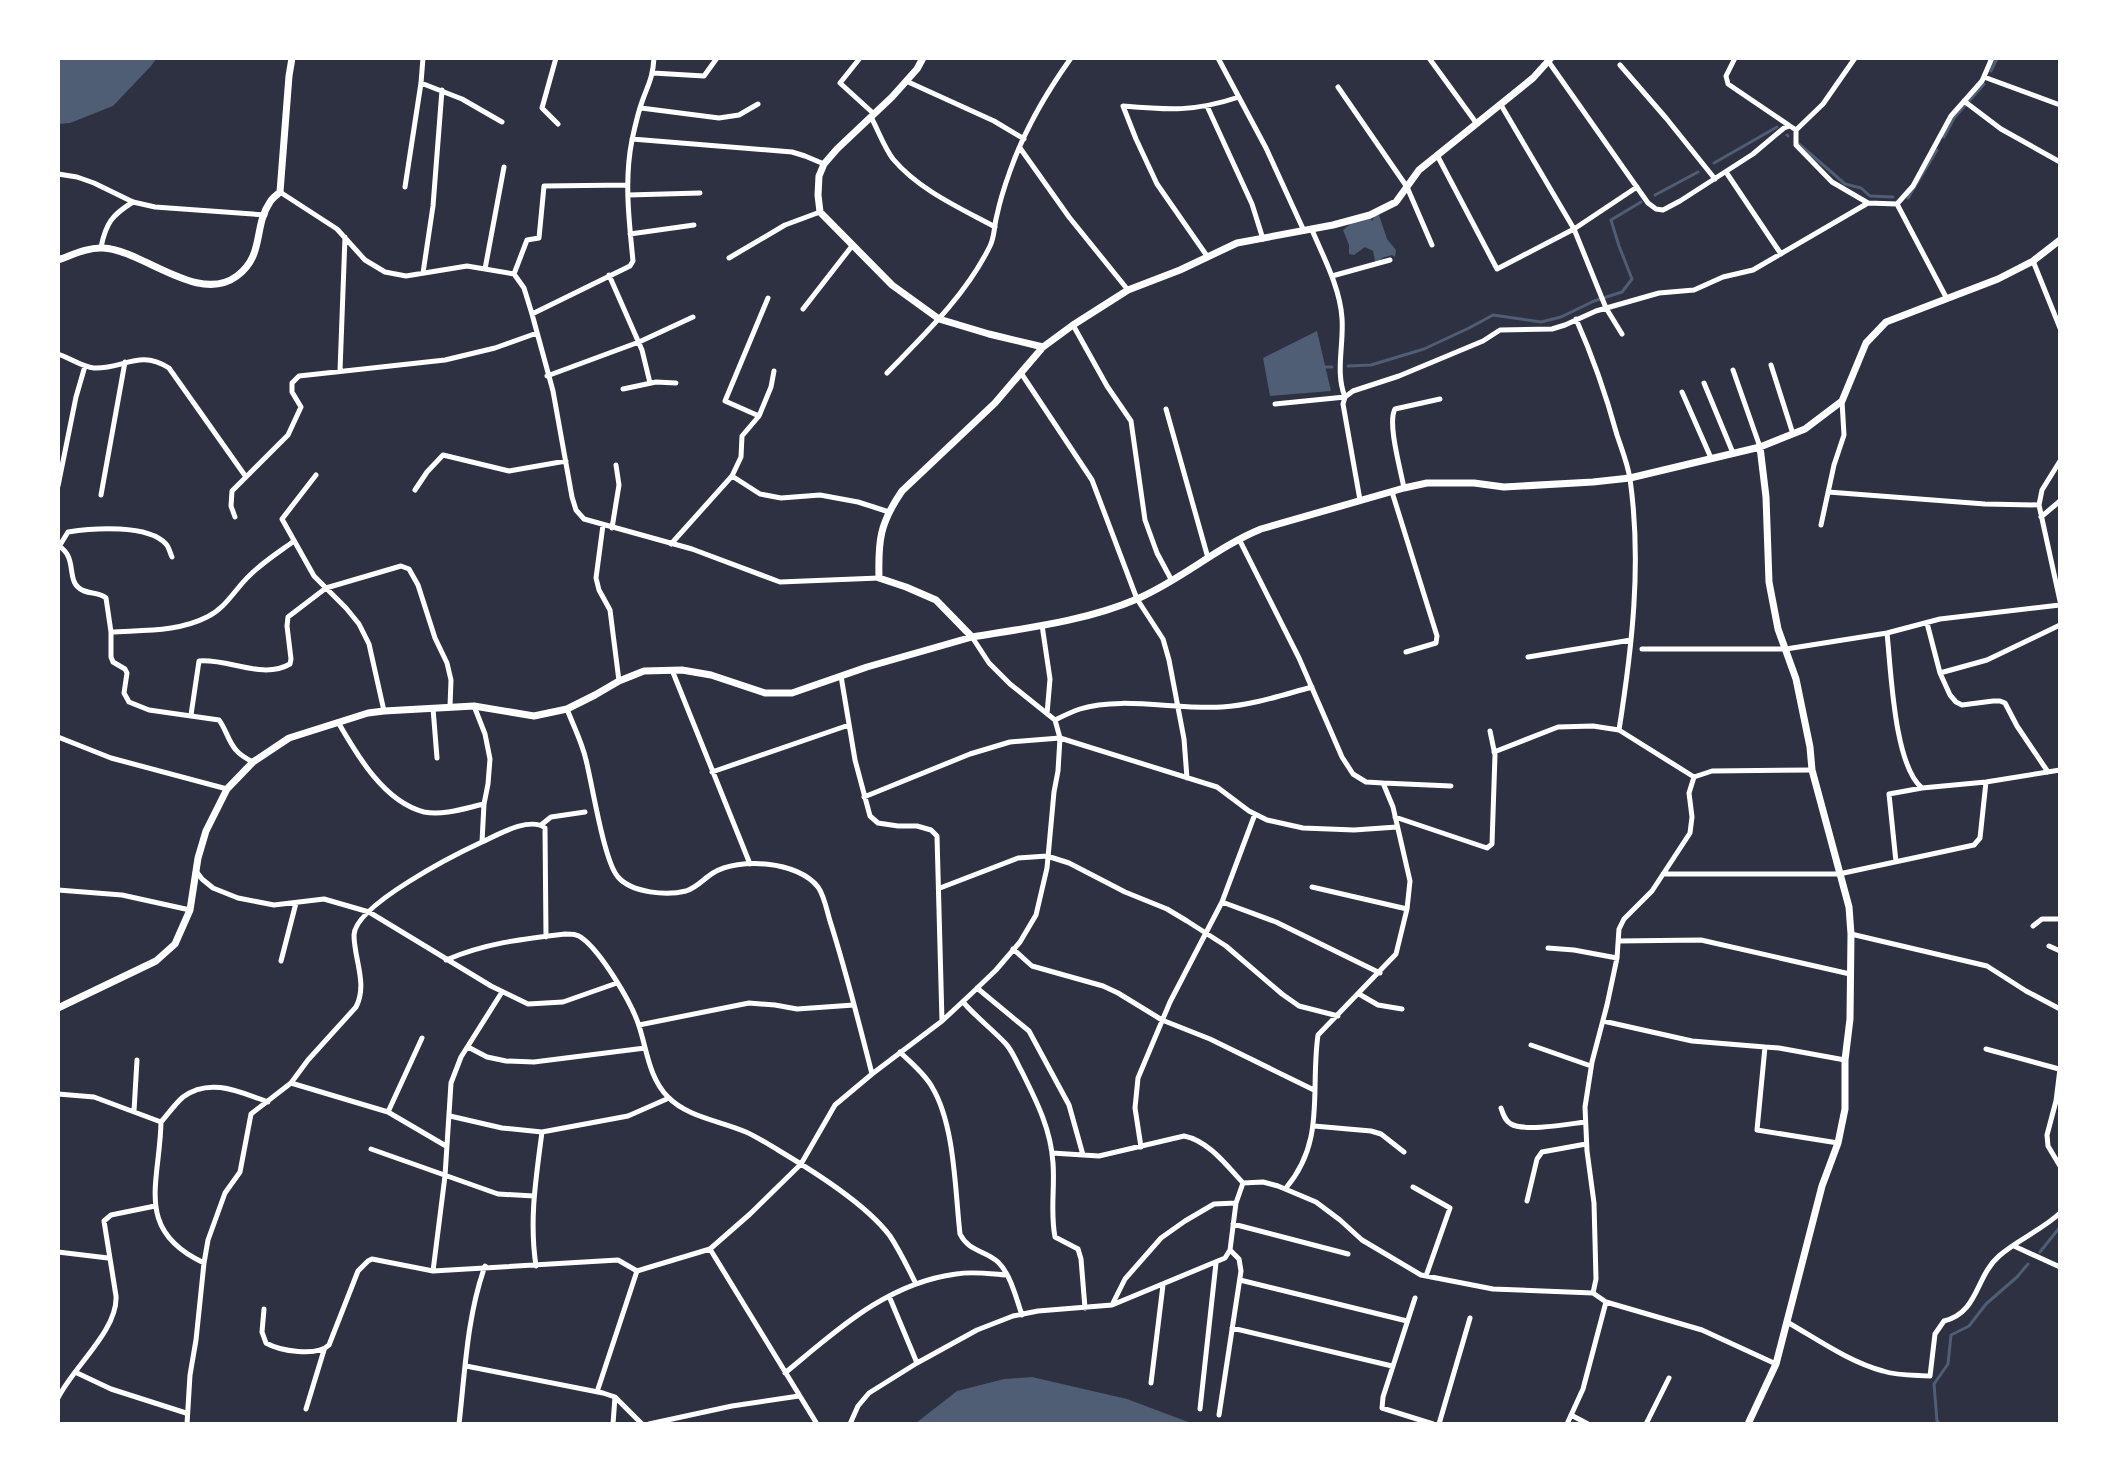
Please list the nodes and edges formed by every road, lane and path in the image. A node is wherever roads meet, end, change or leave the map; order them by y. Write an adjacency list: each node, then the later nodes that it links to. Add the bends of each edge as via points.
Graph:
1 (292, 58): 49 (street)
2 (423, 58): 19 (street)
3 (556, 58): 31 (street, via 542,108)
4 (654, 58): 16 (street)
5 (717, 58): 16 (street, via 704,76)
6 (860, 58): 29 (street, via 840,83)
7 (923, 58): 18 (street)
8 (1071, 58): 36 (street)
9 (1218, 58): 22 (street)
10 (1429, 58): 32 (street)
11 (1736, 58): 33 (street, via 1726,76 1728,84)
12 (1855, 58): 34 (street, via 1823,104)
13 (1992, 58): 17 (street)
14 (1548, 60): 25 (street); 48 (street)
15 (1620, 65): 44 (street)
16 (653, 73): 28 (street)
17 (1984, 77): 23 (street); 26 (street)
18 (906, 81): 29 (street); 36 (street)
19 (421, 83): 21 (street); 46 (street)
20 (1338, 87): 47 (street)
21 (442, 90): 30 (street); 75 (street, via 433,206)
22 (1239, 97): 27 (street); 60 (street)
23 (1964, 102): 39 (street, via 2001,129); 54 (street, via 1951,116 1913,186)
24 (758, 104): 28 (street, via 732,117 719,118)
25 (1501, 105): 32 (street); 59 (street)
26 (2060, 105)
27 (1207, 106): 63 (street, via 1252,204); 69 (street, via 1167,110 1123,106 1157,184)
28 (640, 108): 35 (street)
29 (873, 115): 40 (street); 58 (street, via 891,157 908,175)
30 (502, 122)
31 (558, 124)
32 (1477, 124): 38 (street)
33 (1790, 126): 34 (street); 42 (street)
34 (1796, 130): 53 (street, via 1796,145 1813,163 1832,182)
35 (632, 139): 40 (street, via 792,153); 45 (street)
36 (1024, 139): 37 (street)
37 (1020, 148): 58 (street); 79 (street)
38 (1437, 154): 47 (street); 59 (street, via 1497,269)
39 (2060, 162)
40 (824, 164): 55 (street, via 818,186)
41 (504, 167): 74 (street)
42 (1726, 172): 44 (street); 68 (street)
43 (58, 174): 52 (street, via 94,183)
44 (1715, 179): 48 (street, via 1664,210 1648,203)
45 (627, 185): 51 (street); 76 (street, via 544,186 540,238 527,240)
46 (405, 187)
47 (1407, 187): 60 (street, via 1396,202 1370,215); 65 (street)
48 (1637, 187): 59 (street)
49 (280, 192): 56 (street); 62 (street)
50 (700, 194): 51 (street)
51 (628, 195): 61 (street)
52 (133, 202): 56 (street); 67 (street, via 114,215)
53 (1868, 203): 54 (street); 68 (street)
54 (1897, 204): 81 (street)
55 (820, 212): 66 (street); 70 (street, via 785,225)
56 (265, 215): 67 (street, via 253,258 225,283 186,279 163,272 126,252)
57 (694, 225): 61 (street)
58 (995, 227): 86 (street, via 992,243 982,260)
59 (1574, 229): 82 (street)
60 (1309, 231): 63 (street); 78 (street)
61 (630, 234): 77 (street, via 633,261)
62 (345, 237): 75 (street, via 365,260 385,272 406,276); 99 (street)
63 (1263, 239): 69 (street, via 1237,243)
64 (2060, 240): 73 (street)
65 (1432, 245)
66 (852, 246): 83 (street); 86 (street, via 892,285)
67 (101, 247): 71 (street)
68 (1781, 254): 82 (street, via 1753,270 1723,277 1694,290 1659,293)
69 (1207, 256): 79 (street)
70 (729, 258)
71 (58, 260)
72 (1390, 260): 78 (street)
73 (2033, 261): 81 (street); 89 (street)
74 (485, 269): 75 (street, via 467,267); 76 (street)
75 (423, 273)
76 (514, 274): 84 (street, via 524,288)
77 (609, 275): 84 (street); 92 (street)
78 (1332, 276): 109 (street, via 1342,316 1340,374)
79 (1128, 290): 88 (street)
80 (768, 298): 114 (street, via 725,401)
81 (1947, 299): 111 (street, via 1887,322 1874,334)
82 (1606, 308): 87 (street); 91 (street)
83 (803, 309)
84 (532, 314): 90 (street)
85 (693, 316): 92 (street)
86 (939, 319): 93 (street); 101 (street)
87 (1576, 319): 109 (street, via 1552,329 1500,330 1483,341); 125 (street, via 1595,360)
88 (1073, 325): 93 (street); 148 (street, via 1131,421 1145,520 1157,554)
89 (2060, 328)
90 (537, 333): 99 (street, via 445,360); 103 (street)
91 (1622, 334)
92 (639, 342): 103 (street); 106 (street)
93 (1043, 347): 102 (street)
94 (58, 354): 97 (street)
95 (125, 362): 97 (street); 124 (street, via 145,359 169,368); 131 (street)
96 (1771, 365): 115 (street)
97 (85, 366): 126 (street)
98 (1733, 370): 116 (street)
99 (340, 371): 124 (street, via 299,376 292,383 292,392 301,407 296,420 288,435)
100 (774, 371): 114 (street)
101 (887, 373)
102 (1021, 373): 135 (street, via 903,491); 150 (street, via 1092,480)
103 (548, 376): 119 (street)
104 (676, 382): 106 (street)
105 (1704, 383): 117 (street)
106 (650, 384): 107 (street)
107 (623, 389)
108 (1682, 392): 118 (street)
109 (1345, 397): 112 (street); 132 (street)
110 (1440, 399): 127 (street, via 1392,412)
111 (1842, 401): 115 (street); 130 (street, via 1844,435)
112 (1275, 404)
113 (1166, 409): 146 (street)
114 (759, 416): 123 (street, via 742,436 741,456)
115 (1793, 434): 116 (street)
116 (1760, 447): 117 (street); 160 (street, via 1769,582 1778,630)
117 (1733, 453): 118 (street)
118 (1711, 458): 125 (street)
119 (566, 461): 128 (street, via 509,471 443,455); 138 (street, via 576,510 584,519)
120 (2060, 461): 134 (street, via 2042,490)
121 (616, 465): 140 (street, via 619,485)
122 (316, 475): 142 (street, via 282,519)
123 (732, 476): 135 (street, via 760,494 781,498 820,495); 143 (street)
124 (246, 477): 136 (street, via 232,491)
125 (1630, 478): 127 (street, via 1504,488 1427,483); 158 (street, via 1635,541)
126 (58, 486)
127 (1404, 488): 129 (street)
128 (415, 490)
129 (1392, 492): 132 (street); 161 (street, via 1437,636 1436,643)
130 (1828, 492): 134 (street); 139 (street)
131 (100, 495)
132 (1360, 500): 141 (street)
133 (2060, 501): 137 (street)
134 (2039, 505): 137 (street)
135 (889, 512): 147 (street, via 882,525)
136 (235, 517)
137 (2041, 517): 151 (street)
138 (603, 525): 140 (street); 166 (street, via 597,578 610,610)
139 (1821, 525)
140 (612, 528): 143 (street)
141 (1239, 539): 146 (street); 167 (street)
142 (294, 541): 149 (street, via 314,576); 155 (street, via 254,572 209,617 166,628)
143 (671, 544): 147 (street, via 780,582)
144 (59, 545): 145 (street, via 68,532 119,528 153,536 167,544); 155 (street, via 68,554 75,584 106,598)
145 (172, 557)
146 (1208, 558): 148 (street)
147 (879, 578): 157 (street, via 936,600)
148 (1172, 580): 150 (street)
149 (326, 588): 168 (street, via 401,566 409,569 447,663); 173 (street, via 359,624 369,644); 175 (street, via 288,617 291,659 284,668 246,668 199,661)
150 (1137, 599): 153 (street); 171 (street, via 1163,639)
151 (2060, 603): 152 (street)
152 (1927, 623): 156 (street); 164 (street)
153 (1042, 625): 157 (street); 174 (street, via 1050,679)
154 (2060, 625): 164 (street, via 1987,660)
155 (111, 632): 175 (street, via 111,657 127,673 124,693 129,702 149,710)
156 (1887, 633): 160 (street); 195 (street, via 1900,740 1914,782)
157 (972, 638): 165 (street); 174 (street, via 989,663)
158 (1631, 639): 162 (street); 179 (street)
159 (1642, 649): 160 (street)
160 (1786, 649): 186 (street, via 1796,679)
161 (1406, 652)
162 (1528, 657)
163 (672, 670): 165 (street, via 711,675 765,693 792,693); 166 (street, via 644,671); 188 (street)
164 (1940, 673): 189 (street, via 1956,702 2005,703)
165 (841, 676): 178 (street)
166 (619, 681): 172 (street)
167 (1312, 687): 171 (street, via 1251,704); 193 (street, via 1353,774 1366,782)
168 (450, 706): 169 (street); 170 (street)
169 (474, 706): 172 (street, via 534,716); 198 (street, via 490,759)
170 (433, 708): 173 (street); 184 (street)
171 (1178, 708): 176 (street, via 1102,705); 191 (street)
172 (567, 709): 207 (street, via 586,757 594,803 616,876 645,892 674,892 697,886 713,873)
173 (384, 711): 177 (street)
174 (1047, 714): 176 (street)
175 (190, 715): 185 (street, via 219,720 237,751)
176 (1055, 720): 182 (street)
177 (338, 722): 185 (street, via 289,738); 198 (street, via 379,783 408,804 424,812)
178 (849, 725): 188 (street); 197 (street)
179 (1619, 730): 183 (street, via 1558,727); 190 (street)
180 (1491, 731): 183 (street)
181 (58, 737): 196 (street, via 111,758)
182 (1060, 738): 191 (street); 197 (street, via 1010,742 980,751); 205 (street)
183 (1494, 752): 201 (street, via 1492,844 1487,848)
184 (437, 758)
185 (253, 762): 196 (street)
186 (1812, 770): 190 (street, via 1712,771); 210 (street)
187 (2060, 770): 189 (street)
188 (712, 772): 207 (street)
189 (2048, 772): 192 (street)
190 (1694, 777): 209 (street, via 1689,793 1690,833)
191 (1186, 778): 200 (street, via 1217,787)
192 (1986, 782): 195 (street); 206 (street, via 1980,838 1974,844)
193 (1383, 783): 194 (street); 201 (street)
194 (1451, 786)
195 (1922, 788): 206 (street, via 1888,794)
196 (227, 789): 208 (street, via 206,831)
197 (864, 797): 212 (street, via 870,816 878,823 917,826 937,836)
198 (484, 804): 204 (street)
199 (585, 812): 202 (street, via 552,818)
200 (1255, 814): 203 (street, via 1303,828); 214 (street)
201 (1395, 817): 203 (street)
202 (541, 825): 204 (street, via 511,829); 223 (street, via 545,828)
203 (1397, 827): 216 (street, via 1410,881)
204 (482, 842): 218 (street, via 435,865)
205 (1047, 856): 212 (street, via 1018,858); 221 (street, via 1167,909); 227 (street, via 1036,915)
206 (1896, 862): 210 (street)
207 (750, 864): 239 (street, via 803,873 819,887)
208 (196, 871): 215 (street, via 213,888 238,898 274,905); 217 (street)
209 (1663, 874): 210 (street); 224 (street, via 1652,891 1624,918)
210 (1839, 874): 222 (street, via 1849,907)
211 (1312, 887): 216 (street)
212 (940, 888): 245 (street)
213 (58, 890): 217 (street, via 122,895)
214 (1222, 902): 221 (street); 232 (street, via 1276,922)
215 (296, 903): 218 (street, via 324,899); 231 (street)
216 (1407, 909): 232 (street, via 1396,954)
217 (190, 910): 240 (street, via 175,945 156,961)
218 (369, 912): 230 (street); 260 (street, via 354,931 361,997)
219 (2060, 919): 220 (street, via 2042,920)
220 (2033, 926)
221 (1206, 933): 243 (street, via 1299,1006); 244 (street)
222 (1851, 934): 233 (street); 242 (street, via 1987,966)
223 (546, 937): 230 (street, via 504,941); 234 (street, via 580,937)
224 (1618, 941): 229 (street); 233 (street, via 1701,940)
225 (2049, 946): 228 (street)
226 (1548, 948): 229 (street)
227 (1013, 949): 235 (street); 244 (street, via 1032,966 1102,986)
228 (2060, 951)
229 (1617, 958): 246 (street)
230 (446, 960): 236 (street)
231 (280, 961)
232 (1380, 973): 237 (street)
233 (1850, 974): 256 (street)
234 (617, 983): 236 (street, via 563,1002 544,1004 528,1004); 247 (street)
235 (977, 988): 238 (street); 280 (street, via 1029,1031 1069,1105)
236 (502, 992): 250 (street)
237 (1359, 994): 241 (street, via 1378,1005); 243 (street)
238 (963, 1002): 245 (street); 279 (street, via 1007,1045 1044,1118)
239 (854, 1005): 247 (street, via 797,1009 749,1004); 259 (street)
240 (58, 1008)
241 (1402, 1009)
242 (2060, 1009)
243 (1338, 1016): 261 (street, via 1318,1035)
244 (1162, 1020): 261 (street, via 1230,1048); 276 (street, via 1135,1094)
245 (942, 1021): 254 (street)
246 (1603, 1021): 251 (street, via 1692,1041); 257 (street)
247 (639, 1024): 252 (street)
248 (422, 1038): 267 (street)
249 (1531, 1045): 257 (street)
250 (468, 1047): 252 (street, via 487,1057 534,1062); 268 (street, via 451,1083)
251 (1765, 1047): 256 (street); 273 (street, via 1757,1130)
252 (645, 1048): 263 (street)
253 (1986, 1049): 258 (street)
254 (900, 1052): 259 (street); 306 (street, via 932,1086 944,1114 960,1234 973,1250 1000,1264)
255 (137, 1060): 266 (street)
256 (1845, 1060): 273 (street, via 1845,1109)
257 (1591, 1066): 270 (street)
258 (2060, 1069): 282 (street, via 2047,1136 2048,1146)
259 (872, 1074): 281 (street, via 835,1105)
260 (291, 1083): 264 (street); 267 (street)
261 (1314, 1090): 271 (street)
262 (58, 1094): 266 (street, via 94,1097)
263 (669, 1098): 272 (street, via 628,1116); 281 (street, via 687,1110 747,1132)
264 (268, 1101): 269 (street, via 213,1085 183,1097); 299 (street, via 251,1114 240,1172 225,1193)
265 (1501, 1108): 270 (street, via 1513,1126)
266 (134, 1111): 269 (street)
267 (388, 1112): 275 (street)
268 (450, 1116): 272 (street); 275 (street)
269 (161, 1122): 290 (street, via 154,1189)
270 (1585, 1122): 274 (street)
271 (1314, 1126): 278 (street, via 1382,1134); 286 (street, via 1302,1166)
272 (542, 1132): 287 (street)
273 (1838, 1143): 321 (street, via 1822,1186)
274 (1586, 1144): 288 (street, via 1542,1152); 311 (street, via 1594,1203)
275 (446, 1146): 283 (street)
276 (1141, 1147): 280 (street, via 1099,1156); 284 (street, via 1177,1137 1192,1138 1215,1153)
277 (371, 1149): 283 (street)
278 (1404, 1152)
279 (1052, 1153): 280 (street); 316 (street, via 1053,1228 1060,1242 1078,1249)
280 (1083, 1155)
281 (801, 1164): 294 (street); 309 (street, via 875,1220 890,1236)
282 (2060, 1166)
283 (445, 1176): 287 (street, via 498,1194); 304 (street)
284 (1243, 1183): 286 (street, via 1263,1182); 289 (street)
285 (1413, 1187): 307 (street, via 1450,1208)
286 (1286, 1188): 307 (street, via 1316,1202 1362,1240)
287 (534, 1196): 302 (street, via 532,1239)
288 (1527, 1201)
289 (1236, 1203): 292 (street); 315 (street, via 1214,1204 1161,1238 1125,1279)
290 (156, 1206): 298 (street, via 111,1215 104,1221); 299 (street, via 163,1230 171,1241)
291 (2060, 1213): 293 (street)
292 (1233, 1224): 295 (street); 297 (street)
293 (2014, 1246): 303 (street); 321 (street, via 1988,1269 1963,1312 1944,1321 1935,1334 1930,1376 1882,1371)
294 (710, 1249): 305 (street); 329 (street)
295 (1230, 1250): 300 (street); 308 (street, via 1239,1259)
296 (58, 1252): 298 (street)
297 (1348, 1254)
298 (108, 1258): 328 (street, via 115,1309 106,1330)
299 (204, 1263): 338 (street)
300 (1216, 1263): 310 (street); 336 (street)
301 (485, 1266): 302 (street); 304 (street); 326 (street)
302 (536, 1266): 305 (street, via 618,1260)
303 (2060, 1267)
304 (433, 1270): 323 (street, via 378,1259 368,1261 358,1271)
305 (637, 1271): 332 (street)
306 (1007, 1275): 309 (street, via 968,1272); 318 (street)
307 (1426, 1276): 311 (street, via 1493,1289)
308 (1240, 1280): 320 (street); 322 (street)
309 (916, 1284): 312 (street)
310 (1163, 1285): 315 (street); 331 (street)
311 (1593, 1293): 314 (street)
312 (889, 1296): 324 (street); 329 (street, via 840,1327)
313 (1415, 1298): 320 (street)
314 (1606, 1302): 325 (street, via 1702,1330); 340 (street, via 1583,1389)
315 (1112, 1305): 316 (street)
316 (1085, 1308): 318 (street)
317 (264, 1309): 323 (street, via 262,1332 266,1343 305,1352)
318 (1022, 1314): 324 (street, via 977,1330)
319 (1470, 1318): 349 (street)
320 (1407, 1321): 327 (street)
321 (1787, 1322): 325 (street)
322 (1232, 1328): 327 (street); 339 (street)
323 (324, 1350): 337 (street)
324 (917, 1363): 347 (street, via 869,1393)
325 (1776, 1364): 353 (street)
326 (465, 1366): 332 (street); 342 (street)
327 (1392, 1366): 348 (street, via 1382,1408)
328 (75, 1372): 335 (street); 338 (street, via 111,1389)
329 (785, 1373): 333 (street)
330 (1669, 1378): 352 (street)
331 (1150, 1383)
332 (597, 1392): 334 (street)
333 (799, 1396): 345 (street); 346 (street)
334 (615, 1397): 343 (street); 344 (street)
335 (58, 1398)
336 (1200, 1408)
337 (306, 1409)
338 (186, 1413): 341 (street)
339 (1219, 1415)
340 (1571, 1415): 350 (street); 351 (street)
341 (186, 1424)
342 (459, 1424)
343 (613, 1424)
344 (642, 1424)
345 (650, 1424)
346 (817, 1424)
347 (850, 1424)
348 (1433, 1424)
349 (1439, 1424)
350 (1567, 1424)
351 (1588, 1424)
352 (1646, 1424)
353 (1748, 1424)

